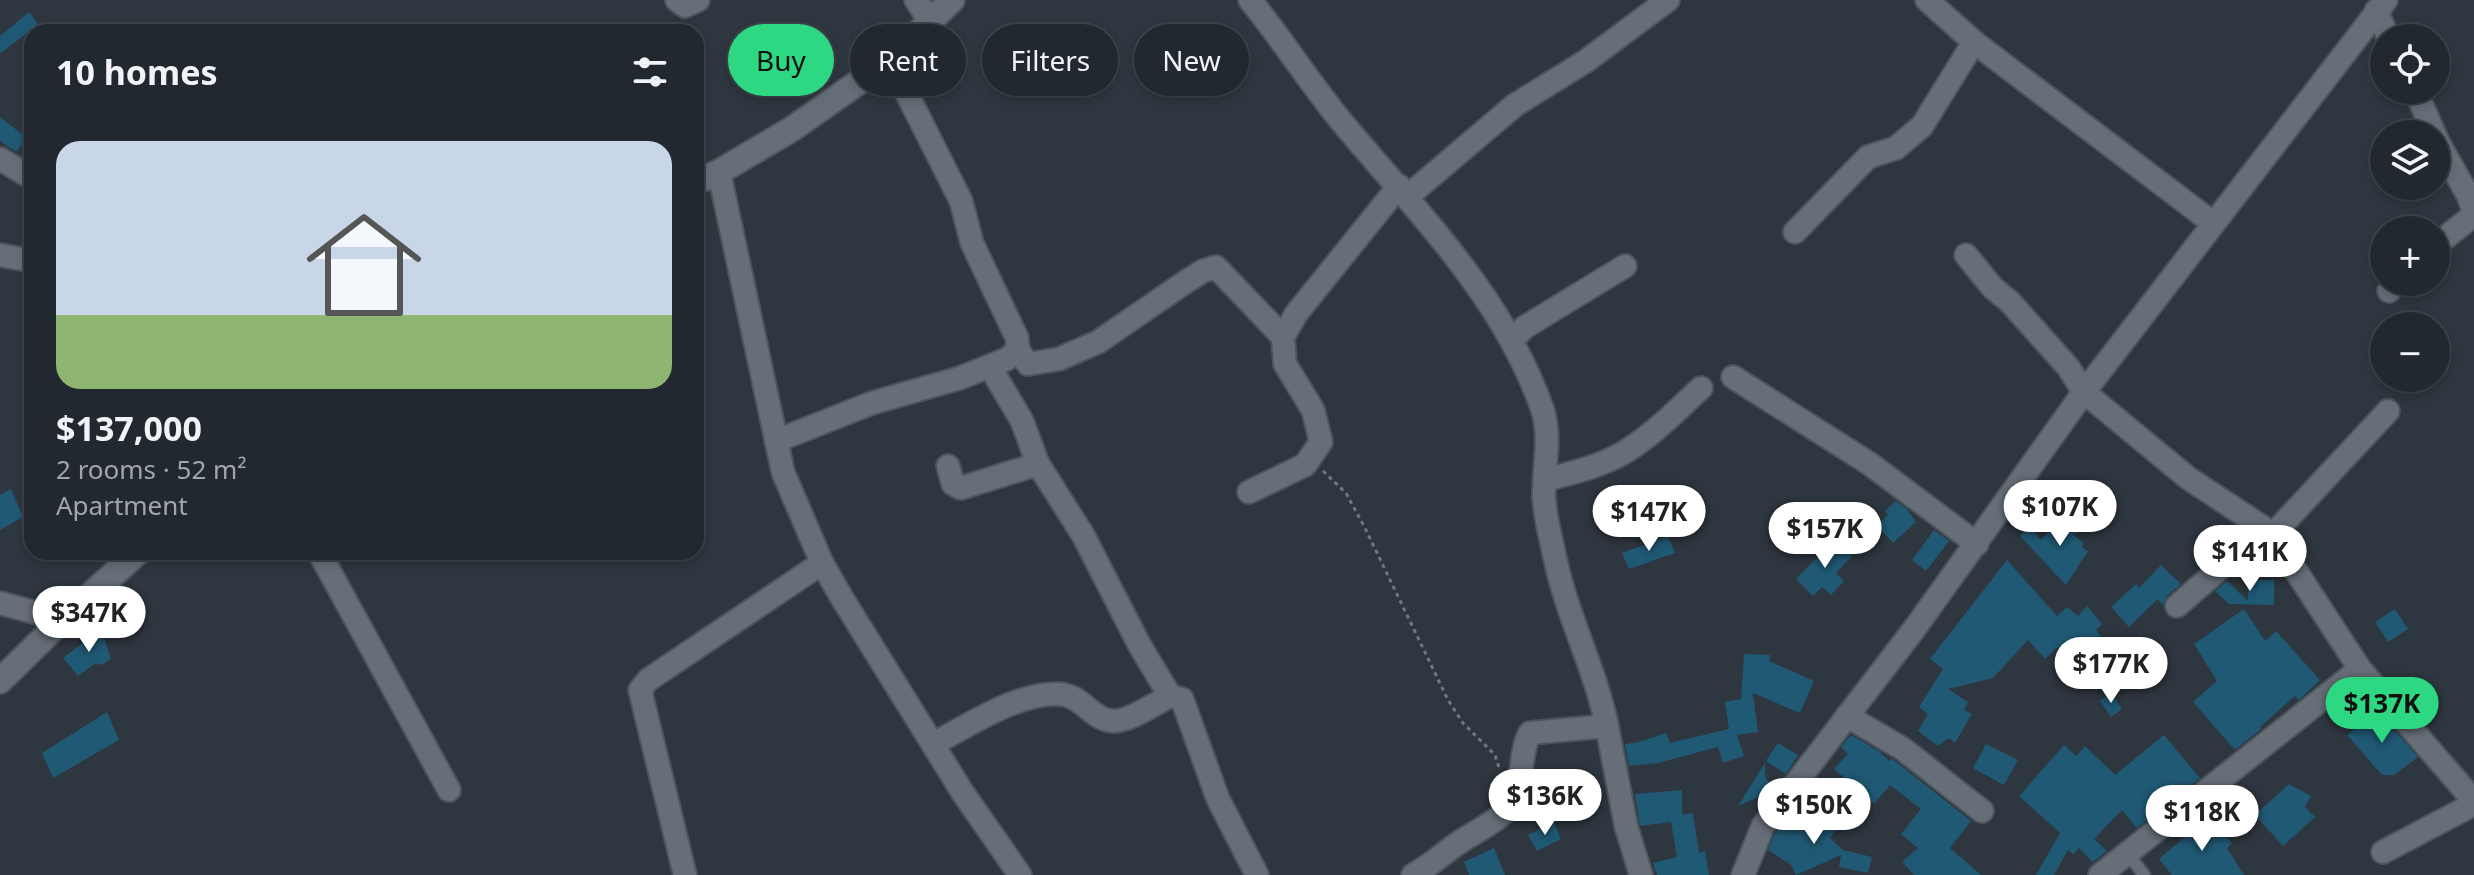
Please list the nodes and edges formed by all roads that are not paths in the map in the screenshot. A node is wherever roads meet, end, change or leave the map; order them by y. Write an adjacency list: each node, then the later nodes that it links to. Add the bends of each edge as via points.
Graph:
1 (677, 0): 2 (street, via 685,6)
2 (698, 0)
3 (916, 0): 9 (street)
4 (952, 0): 9 (street)
5 (1250, 0): 19 (street, via 1340,119)
6 (1668, 0): 19 (street, via 1515,105)
7 (1927, 0): 11 (street)
8 (2381, 6): 21 (street)
9 (930, 21): 10 (street)
10 (927, 24)
11 (1974, 42): 21 (street); 22 (street, via 1922,126 1896,148 1868,157)
12 (850, 88): 16 (street)
13 (908, 96): 30 (street, via 961,201 972,243)
14 (2421, 104): 20 (street)
15 (0, 159): 17 (street)
16 (719, 172): 18 (street); 36 (street)
17 (24, 173)
18 (704, 179)
19 (1403, 191): 28 (street, via 1296,314); 29 (street, via 1438,232)
20 (2474, 214): 23 (street)
21 (2213, 223): 34 (street)
22 (1795, 232)
23 (2450, 234)
24 (0, 255): 26 (street)
25 (1966, 255): 34 (street, via 2068,367)
26 (24, 260)
27 (1625, 266): 29 (street)
28 (1283, 337): 30 (street, via 1216,267 1098,342 1059,359 1028,364); 40 (street, via 1285,364 1313,410 1321,442 1305,465)
29 (1512, 340): 39 (street, via 1543,410)
30 (1018, 350): 31 (street)
31 (993, 365): 36 (street, via 872,403); 37 (street)
32 (1733, 377): 42 (street, via 1870,464)
33 (1701, 388): 39 (street, via 1622,453)
34 (2084, 392): 41 (street, via 2188,478); 42 (street)
35 (2388, 411): 41 (street)
36 (776, 441): 45 (street, via 783,472)
37 (1038, 464): 38 (street, via 961,488 953,484); 51 (street, via 1083,535)
38 (948, 466)
39 (1545, 480): 53 (street, via 1555,562)
40 (1249, 492)
41 (2276, 536): 47 (street, via 2232,558); 49 (street)
42 (1977, 544): 52 (street)
43 (129, 560): 48 (street)
44 (323, 560): 55 (street)
45 (822, 563): 54 (street); 60 (street, via 640,690)
46 (0, 603): 48 (street, via 41,614)
47 (2177, 606)
48 (53, 629): 50 (street)
49 (2360, 669): 56 (street); 58 (street)
50 (0, 681)
51 (1170, 696): 54 (street, via 1112,721 1072,696 1032,698); 62 (street, via 1182,699 1218,799)
52 (1847, 716): 57 (street, via 1903,749); 65 (street, via 1763,826)
53 (1607, 726): 63 (street, via 1530,733 1515,798 1505,811); 64 (street)
54 (933, 744): 61 (street)
55 (449, 790)
56 (2474, 802): 59 (street)
57 (1982, 811)
58 (2127, 852): 66 (street); 67 (lane)
59 (2383, 852)
60 (685, 875)
61 (1020, 875)
62 (1257, 875)
63 (1413, 875)
64 (1641, 875)
65 (1743, 875)
66 (2100, 875)
67 (2144, 875)

